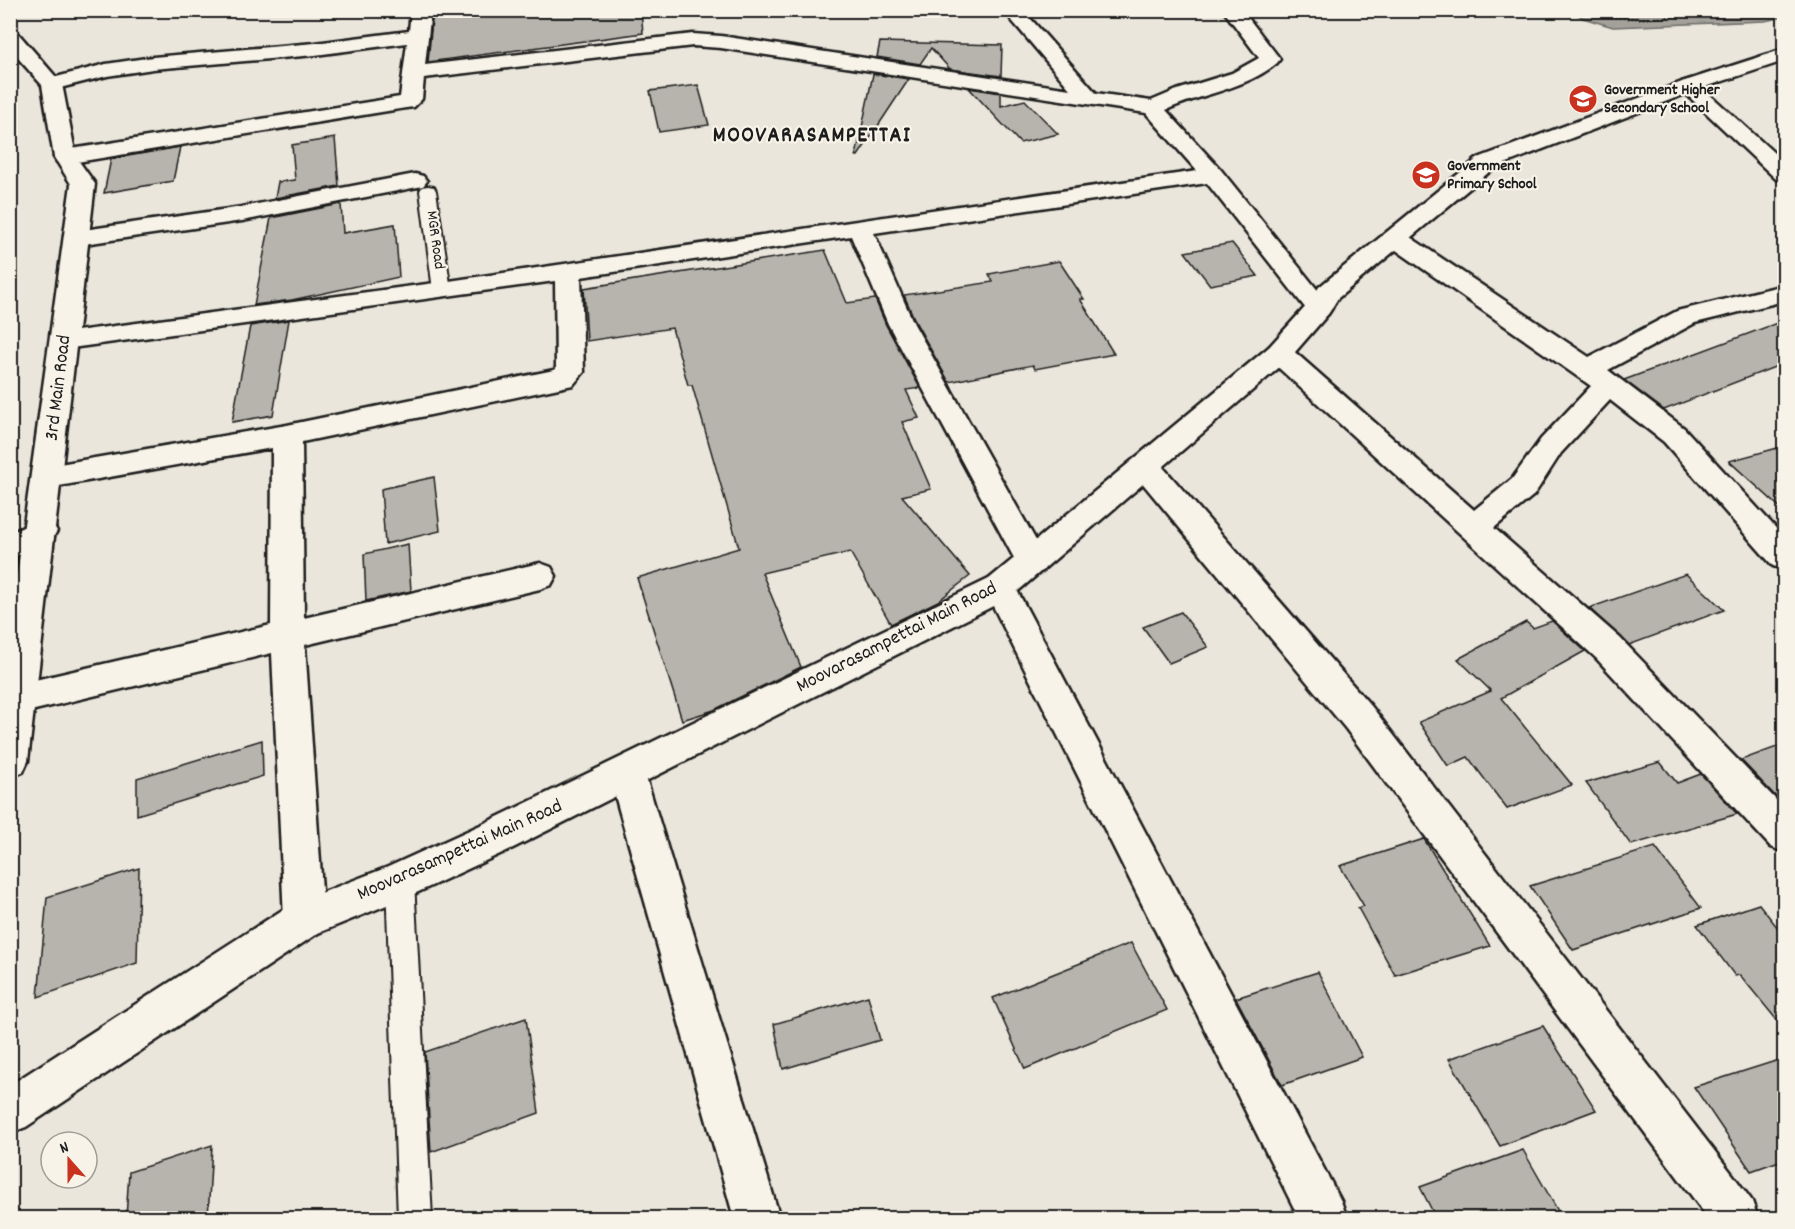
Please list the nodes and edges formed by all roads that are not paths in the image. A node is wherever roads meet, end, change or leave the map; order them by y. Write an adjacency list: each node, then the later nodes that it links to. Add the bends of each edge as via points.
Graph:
1 (421, 10): 5 (street)
2 (1012, 10): 10 (street)
3 (1232, 10): 11 (street, via 1270,59 1258,71)
4 (10, 36): 8 (street)
5 (417, 36): 7 (street); 8 (street, via 153,63)
6 (1785, 55): 9 (street, Moovarasampettai Main Road)
7 (412, 73): 10 (street, via 693,40); 12 (street, via 410,100)
8 (52, 84): 12 (street, 3rd Main Road)
9 (1689, 86): 13 (street); 18 (street, Moovarasampettai Main Road, via 1486,163)
10 (1090, 99): 11 (street)
11 (1153, 108): 14 (street)
12 (65, 157): 17 (street, 3rd Main Road, via 83,184)
13 (1785, 174)
14 (1213, 175): 16 (street); 22 (street)
15 (422, 186): 17 (street); 20 (lane, MGR Road)
16 (860, 228): 19 (street); 33 (street, via 901,324)
17 (76, 238): 23 (street, 3rd Main Road)
18 (1395, 238): 22 (street, Moovarasampettai Main Road, via 1328,293); 25 (street)
19 (568, 271): 20 (street); 26 (street, via 570,372 563,378)
20 (442, 290): 23 (street)
21 (1785, 293): 25 (street, via 1686,317)
22 (1318, 308): 24 (street, Moovarasampettai Main Road)
23 (64, 340): 28 (street, 3rd Main Road)
24 (1279, 353): 27 (street, Moovarasampettai Main Road); 29 (street)
25 (1598, 376): 29 (street, via 1523,488); 32 (street, via 1674,435)
26 (287, 435): 28 (street); 36 (street)
27 (1145, 466): 33 (street, Moovarasampettai Main Road); 47 (street, via 1359,718)
28 (48, 477): 30 (street, 3rd Main Road)
29 (1473, 528): 40 (street, via 1608,648)
30 (41, 531): 31 (street); 37 (street, 3rd Main Road)
31 (10, 547)
32 (1785, 557)
33 (1032, 562): 35 (street, Moovarasampettai Main Road)
34 (540, 576): 36 (street)
35 (1000, 588): 39 (street, Moovarasampettai Main Road); 46 (street)
36 (288, 636): 37 (street); 42 (street)
37 (18, 699): 38 (street, 3rd Main Road)
38 (10, 761)
39 (627, 774): 41 (street, Moovarasampettai Main Road); 45 (street)
40 (1785, 834)
41 (400, 881): 42 (street, Moovarasampettai Main Road); 44 (lane)
42 (304, 919): 43 (street, Moovarasampettai Main Road)
43 (10, 1112)
44 (415, 1218)
45 (757, 1218)
46 (1324, 1218)
47 (1735, 1218)

